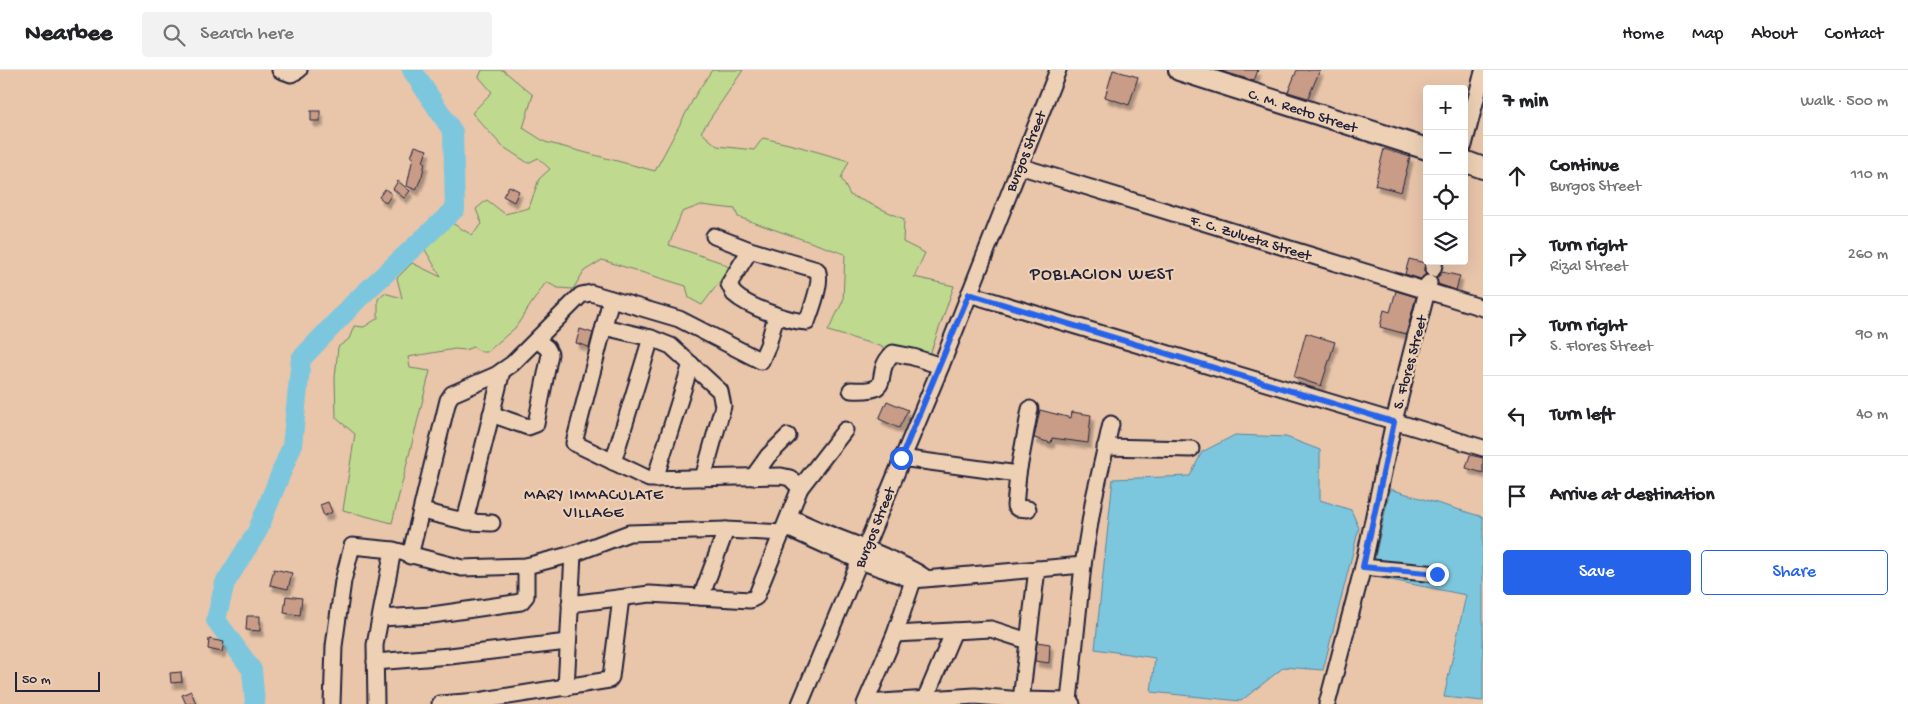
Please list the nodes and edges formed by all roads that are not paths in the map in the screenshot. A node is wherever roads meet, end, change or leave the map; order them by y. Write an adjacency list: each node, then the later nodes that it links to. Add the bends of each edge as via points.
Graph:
1 (280, 70): 2 (street, via 292,74)
2 (299, 70)
3 (1058, 70): 10 (street, Burgos Street)
4 (1179, 70): 6 (main road, C. M. Recto Street)
5 (1483, 72): 7 (street)
6 (1219, 76): 8 (main road, C. M. Recto Street)
7 (1468, 130)
8 (1423, 148)
9 (1468, 163): 11 (main road)
10 (1019, 166): 14 (street, F. C. Zulueta Street); 15 (street, Burgos Street)
11 (1483, 168)
12 (714, 236): 13 (street)
13 (750, 250): 18 (street, via 730,284 733,293); 18 (street, via 819,272 807,322)
14 (1431, 276): 17 (street, F. C. Zulueta Street); 28 (street, S. Flores Street)
15 (969, 294): 23 (street, Burgos Street); 28 (street)
16 (611, 299): 18 (street, via 679,319 760,361); 19 (street); 21 (street, via 591,293 581,296)
17 (1483, 308)
18 (776, 316)
19 (604, 327): 20 (street); 36 (street, via 574,443)
20 (651, 338): 22 (street, via 671,346); 36 (street)
21 (537, 340): 24 (street); 27 (street, via 550,354 536,424 528,427)
22 (691, 364): 39 (street, via 720,391 723,406); 40 (street)
23 (941, 366): 25 (street, via 893,353 886,362 878,387 868,391); 35 (street, Burgos Street)
24 (502, 371): 27 (street); 43 (street, via 459,390 448,400)
25 (851, 390)
26 (1030, 409): 37 (street)
27 (491, 414): 44 (street)
28 (1394, 422): 33 (street); 54 (street, S. Flores Street)
29 (1110, 424): 32 (street)
30 (845, 430): 41 (street)
31 (788, 436): 38 (street)
32 (1105, 448): 34 (street); 52 (street)
33 (1483, 448)
34 (1191, 449)
35 (901, 458): 37 (street); 50 (street, Burgos Street)
36 (613, 462): 40 (street)
37 (1018, 474): 42 (street, via 1016,506)
38 (753, 477): 39 (street); 41 (street, via 790,478)
39 (703, 478): 40 (street)
40 (655, 479)
41 (800, 488): 46 (street)
42 (1028, 509)
43 (422, 511): 44 (street); 51 (street)
44 (465, 522): 45 (street)
45 (492, 523)
46 (786, 525): 47 (street); 50 (street); 58 (street, via 756,597 750,600)
47 (726, 530): 49 (street, via 629,533); 58 (street)
48 (393, 550): 51 (street); 61 (street); 71 (street, via 352,546 343,581 334,646)
49 (573, 554): 53 (street); 60 (street)
50 (863, 555): 57 (street); 74 (street, Burgos Street)
51 (410, 556): 53 (street, via 454,568)
52 (1083, 565): 55 (street); 70 (street)
53 (526, 566): 61 (street, via 526,596 521,602 432,615)
54 (1363, 567): 56 (street); 76 (street, S. Flores Street)
55 (1038, 569): 57 (street, via 939,578); 64 (street)
56 (1437, 574)
57 (918, 576): 63 (street)
58 (701, 597): 59 (street, via 650,594)
59 (621, 598): 60 (street); 67 (street, via 612,677)
60 (570, 604): 65 (street)
61 (380, 618): 66 (street)
62 (954, 631): 63 (street); 64 (street, via 992,629); 68 (street)
63 (895, 634): 75 (street)
64 (1028, 641): 69 (street)
65 (567, 642): 66 (street); 67 (street)
66 (375, 662): 72 (street)
67 (566, 688): 73 (street)
68 (925, 699): 69 (street, via 975,696); 75 (street)
69 (1021, 700): 70 (street)
70 (1070, 702)
71 (332, 704)
72 (376, 704)
73 (440, 704)
74 (800, 704)
75 (866, 704)
76 (1327, 704)

